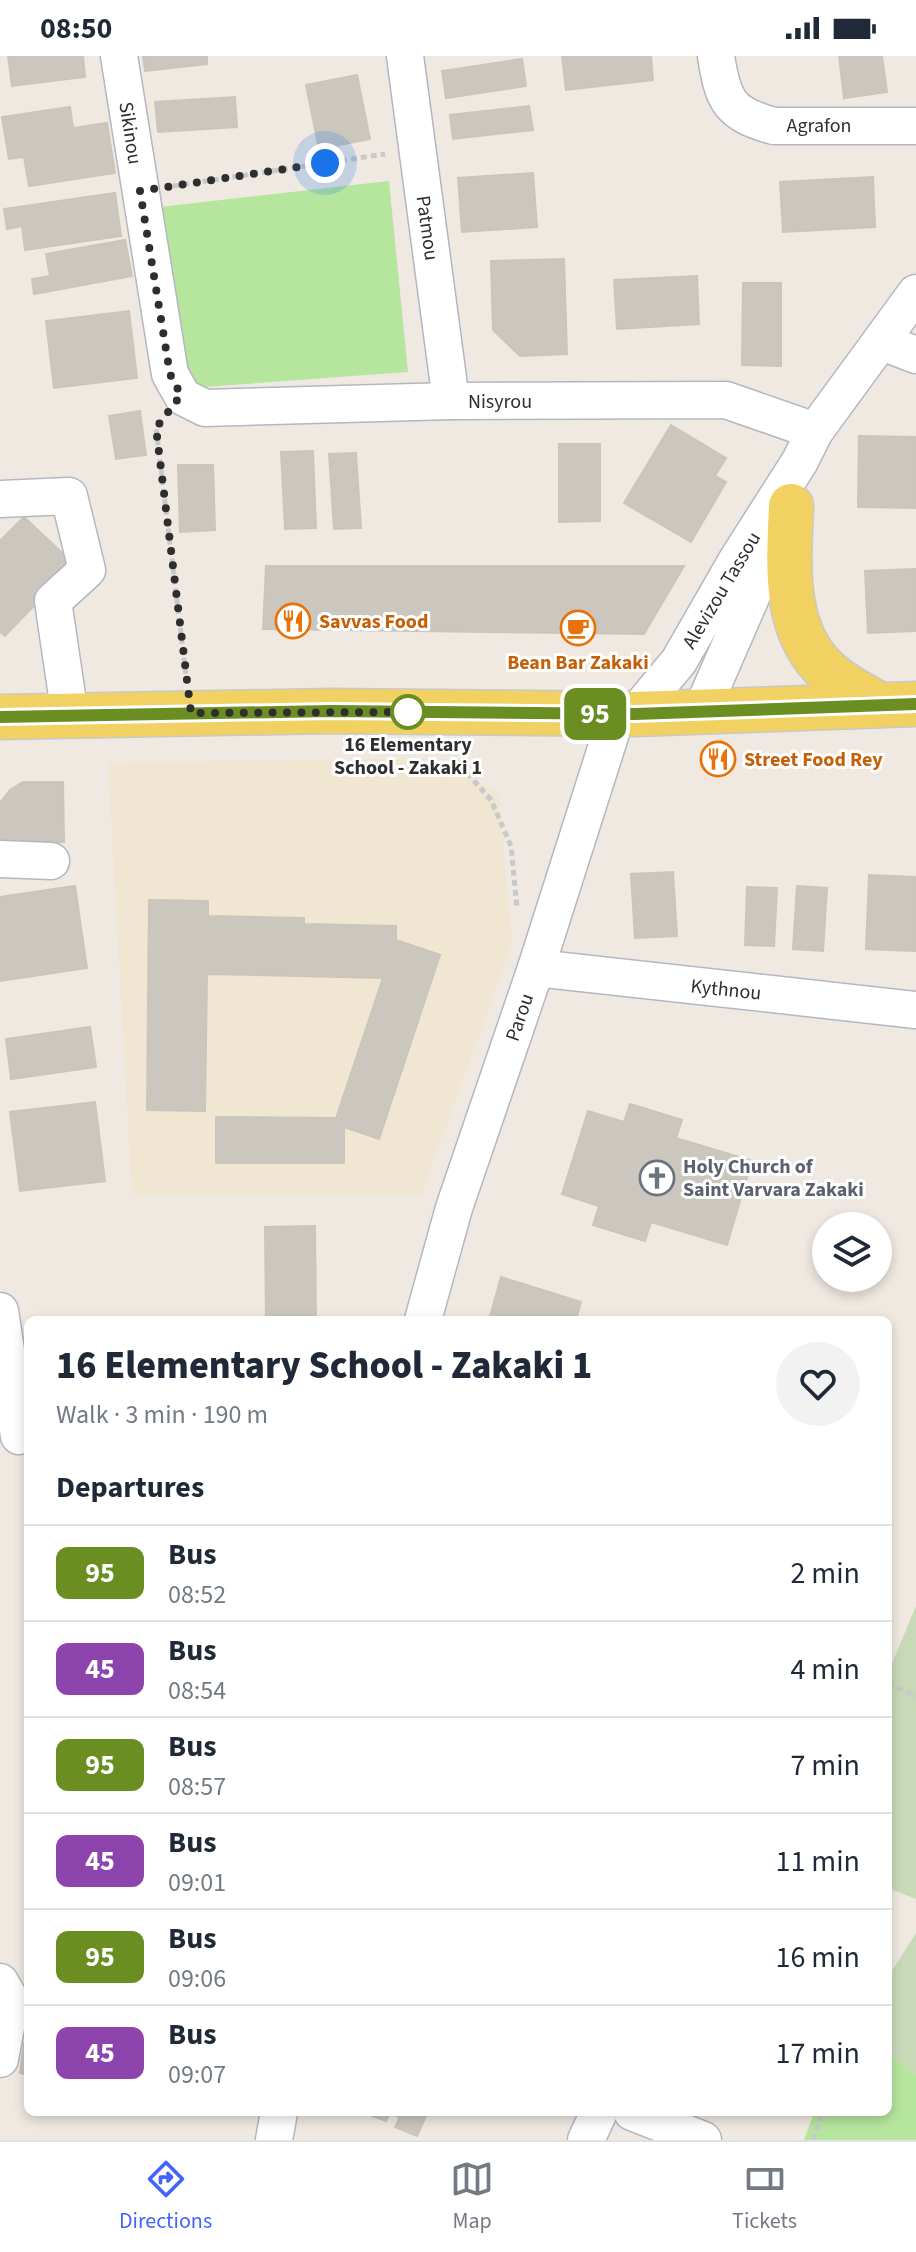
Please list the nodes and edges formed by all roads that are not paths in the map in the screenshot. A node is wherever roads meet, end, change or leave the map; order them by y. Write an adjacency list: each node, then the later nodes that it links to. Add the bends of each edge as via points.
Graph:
1 (119, 56): 8 (street, Sikinou, via 170,374)
2 (405, 56): 9 (street, Patmou)
3 (716, 56): 4 (street, Agrafon, via 725,97 755,121 774,126)
4 (916, 126)
5 (916, 293): 6 (street, Alevizou Tassou)
6 (882, 342): 7 (street); 10 (street, Alevizou Tassou)
7 (916, 355)
8 (182, 396): 9 (street, Nisyrou, via 205,408)
9 (451, 401): 10 (street, Nisyrou, via 726,400)
10 (808, 446): 12 (street, Alevizou Tassou); 15 (street, Alevizou Tassou, via 679,661)
11 (0, 499): 16 (street, via 69,496 87,570 53,601)
12 (791, 506): 13 (main road, via 791,595 809,651 843,684); 14 (street, Alevizou Tassou)
13 (898, 705): 14 (main road)
14 (701, 712): 15 (main road)
15 (626, 714): 16 (main road, via 331,711); 20 (street, Parou)
16 (70, 716): 17 (main road)
17 (0, 717)
18 (0, 859): 19 (street)
19 (51, 861)
20 (536, 968): 21 (street, Kythnou); 23 (street, Parou, via 454,1208)
21 (916, 1010)
22 (0, 1311): 24 (street)
23 (424, 1316)
24 (16, 1438)
25 (0, 1982): 26 (street, via 11,2001)
26 (0, 2059)
27 (278, 2116): 30 (street)
28 (597, 2116): 31 (street)
29 (642, 2116): 32 (street)
30 (274, 2140)
31 (586, 2140)
32 (703, 2140)

